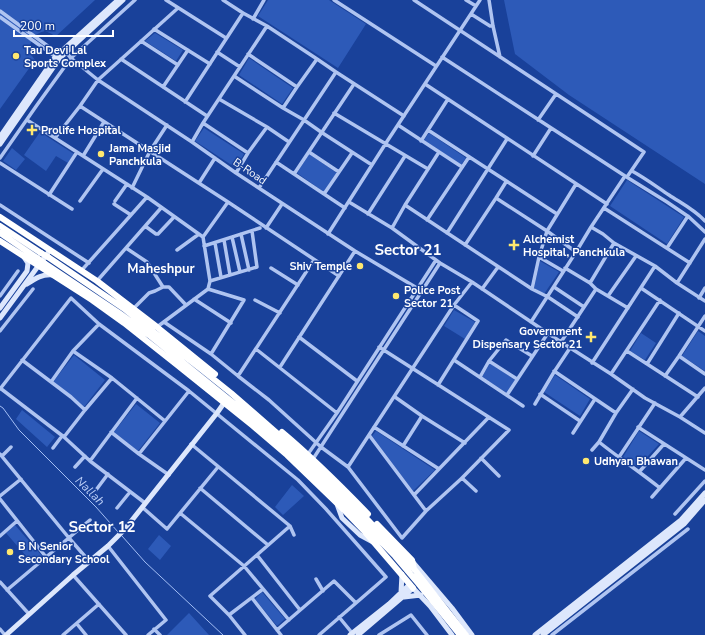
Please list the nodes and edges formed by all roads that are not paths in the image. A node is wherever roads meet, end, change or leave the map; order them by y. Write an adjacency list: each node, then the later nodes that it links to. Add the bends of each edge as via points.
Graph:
1 (118, 0): 28 (street)
2 (123, 0): 28 (street)
3 (135, 0): 32 (street)
4 (166, 0): 13 (street)
5 (264, 0): 18 (street)
6 (334, 0): 37 (street)
7 (414, 0): 23 (street)
8 (466, 0): 12 (street)
9 (480, 0): 12 (street)
10 (489, 0): 20 (street)
11 (226, 1): 15 (street)
12 (476, 6): 16 (street)
13 (178, 8): 22 (street); 24 (street)
14 (0, 11): 21 (street)
15 (243, 13): 18 (street); 24 (street)
16 (471, 14): 20 (street); 23 (street)
17 (0, 17): 21 (street)
18 (253, 18): 19 (street)
19 (267, 26): 29 (street); 34 (street)
20 (493, 26): 31 (street)
21 (18, 27): 28 (street, B-Road)
22 (154, 29): 25 (street); 26 (street)
23 (460, 30): 30 (street); 31 (street)
24 (226, 38): 27 (street)
25 (141, 41): 33 (street); 36 (street)
26 (188, 50): 35 (street); 36 (street)
27 (217, 52): 35 (street); 38 (street)
28 (60, 54): 32 (street, B-Road); 66 (street); 73 (street)
29 (248, 54): 38 (street); 45 (street)
30 (442, 57): 37 (street); 57 (street)
31 (500, 57): 46 (street)
32 (71, 58): 41 (street, B-Road); 55 (street)
33 (121, 59): 41 (street); 44 (street)
34 (317, 59): 39 (street); 45 (street)
35 (210, 64): 49 (street)
36 (178, 65): 44 (street)
37 (436, 66): 43 (street)
38 (240, 67): 40 (street)
39 (336, 72): 42 (street); 56 (street)
40 (234, 76): 47 (street); 51 (street)
41 (98, 80): 50 (street); 60 (street, B-Road)
42 (354, 84): 52 (street); 54 (street)
43 (425, 84): 48 (street); 54 (street)
44 (163, 87): 49 (street)
45 (297, 87): 51 (street)
46 (556, 94): 57 (street); 93 (street, via 644,152)
47 (219, 98): 53 (street); 62 (street)
48 (448, 99): 64 (street); 68 (street)
49 (185, 102): 53 (street)
50 (80, 106): 58 (street); 67 (street)
51 (284, 108): 56 (street)
52 (334, 113): 65 (street); 72 (street)
53 (207, 116): 59 (street)
54 (404, 116): 61 (street)
55 (27, 120): 67 (street); 84 (street)
56 (304, 120): 65 (street); 71 (street)
57 (538, 120): 63 (street)
58 (104, 122): 74 (street); 80 (street)
59 (203, 123): 70 (street); 79 (street)
60 (167, 125): 70 (street, B-Road); 74 (street)
61 (398, 125): 69 (street); 72 (street)
62 (267, 127): 71 (street); 79 (street)
63 (551, 128): 82 (street); 97 (street)
64 (428, 130): 69 (street); 83 (street)
65 (322, 132): 76 (street); 77 (street)
66 (0, 137)
67 (55, 138): 75 (street)
68 (507, 139): 82 (street); 92 (street)
69 (421, 141): 78 (street)
70 (192, 142): 85 (street, B-Road)
71 (289, 142): 86 (street)
72 (386, 143): 81 (street); 88 (street)
73 (0, 144)
74 (150, 151): 99 (street); 102 (street)
75 (77, 152): 80 (street); 105 (street)
76 (309, 152): 94 (street); 96 (street)
77 (352, 152): 88 (street); 94 (street)
78 (440, 152): 89 (street); 91 (street)
79 (248, 153): 95 (street)
80 (83, 156): 90 (street)
81 (405, 156): 91 (street); 119 (street)
82 (533, 156): 101 (street)
83 (469, 157): 89 (street); 92 (street)
84 (0, 158)
85 (215, 158): 95 (street, B-Road); 99 (street)
86 (276, 162): 96 (street); 103 (street)
87 (0, 163): 105 (street)
88 (372, 165): 110 (street)
89 (462, 167): 125 (street)
90 (103, 169): 100 (street); 108 (street)
91 (428, 169): 114 (street)
92 (488, 170): 98 (street); 135 (street)
93 (632, 171): 97 (street); 126 (street, via 689,207)
94 (339, 172): 104 (street)
95 (236, 173): 103 (street, B-Road)
96 (294, 174): 104 (street)
97 (626, 177): 112 (street); 122 (street)
98 (506, 182): 107 (street); 120 (street)
99 (199, 183): 109 (street)
100 (127, 184): 102 (street); 121 (street, via 115,203)
101 (576, 184): 112 (street); 120 (street)
102 (132, 188): 106 (street)
103 (259, 188): 111 (street, B-Road)
104 (324, 194): 116 (street)
105 (49, 195): 118 (street)
106 (147, 198): 115 (street); 121 (street)
107 (496, 198): 134 (street); 148 (street)
108 (80, 201)
109 (228, 202): 131 (street); 141 (street)
110 (349, 202): 116 (street); 119 (street)
111 (282, 204): 131 (street); 140 (street, B-Road)
112 (607, 204): 117 (street)
113 (0, 205): 165 (street)
114 (405, 205): 125 (street); 132 (street)
115 (161, 208): 124 (street); 128 (street)
116 (345, 208): 140 (street)
117 (604, 208): 129 (street); 151 (street)
118 (72, 209)
119 (368, 214): 132 (street)
120 (557, 214): 134 (street)
121 (131, 215): 165 (street)
122 (688, 216): 136 (street); 151 (street)
123 (0, 217): 152 (highway)
124 (174, 217): 128 (street, via 158,234); 138 (street)
125 (427, 220): 135 (street)
126 (705, 221)
127 (0, 226): 156 (highway)
128 (145, 226): 150 (street)
129 (591, 227): 147 (street); 155 (street)
130 (260, 228): 133 (street)
131 (266, 228): 160 (street)
132 (392, 228): 161 (street)
133 (252, 231): 139 (street); 169 (street, via 257,267)
134 (547, 231): 155 (street); 159 (street)
135 (447, 232): 148 (street)
136 (705, 232)
137 (0, 233): 156 (highway)
138 (199, 234): 141 (street); 153 (street)
139 (241, 234): 142 (street); 169 (street)
140 (328, 234): 154 (street, B-Road)
141 (203, 237): 149 (street)
142 (232, 237): 143 (street); 173 (street)
143 (224, 240): 146 (street); 175 (street)
144 (0, 241): 158 (highway)
145 (704, 241): 164 (street)
146 (215, 243): 149 (street); 177 (street)
147 (614, 243): 157 (street); 181 (street)
148 (465, 245): 167 (street)
149 (204, 246): 178 (street)
150 (126, 248): 179 (street); 184 (street, via 147,262)
151 (667, 248): 164 (street)
152 (50, 250): 162 (street); 172 (highway)
153 (177, 250)
154 (355, 251): 176 (street); 188 (street, B-Road)
155 (576, 252): 170 (street)
156 (39, 255): 162 (highway, bridge)
157 (636, 256): 166 (street); 197 (street)
158 (24, 257): 162 (highway); 207 (street, via 28,263 27,270)
159 (539, 257): 170 (street); 194 (street)
160 (314, 260): 176 (street); 183 (street)
161 (436, 260): 163 (street); 188 (street)
162 (44, 262): 174 (highway); 187 (street); 250 (highway, via 123,308)
163 (440, 262): 180 (street); 185 (street)
164 (690, 262): 182 (street)
165 (89, 263): 172 (street)
166 (655, 266): 182 (street); 189 (street)
167 (498, 267): 193 (street); 194 (street)
168 (271, 268): 183 (street)
169 (249, 270): 173 (street)
170 (564, 270): 181 (street); 186 (street)
171 (18, 271): 196 (street)
172 (81, 271): 179 (highway)
173 (240, 272): 175 (street)
174 (54, 275): 187 (street, via 39,276); 250 (highway)
175 (230, 275): 177 (street)
176 (339, 276): 224 (street)
177 (221, 278): 178 (street)
178 (210, 281): 192 (street)
179 (97, 282): 209 (highway)
180 (472, 282): 193 (street); 205 (street)
181 (590, 283): 195 (street)
182 (677, 283): 199 (street)
183 (298, 285): 211 (street)
184 (163, 287): 204 (street, via 168,287); 209 (street, via 149,293)
185 (424, 287): 188 (street); 229 (street)
186 (554, 287): 198 (street); 206 (street)
187 (22, 288): 214 (street)
188 (417, 288): 226 (street)
189 (641, 288): 202 (street); 208 (street)
190 (705, 288): 199 (street)
191 (33, 289): 221 (street)
192 (208, 289): 200 (street); 217 (street, via 244,300)
193 (482, 289): 216 (street)
194 (532, 289): 198 (street)
195 (596, 289): 197 (street); 206 (street)
196 (0, 296)
197 (608, 296): 208 (street)
198 (548, 297): 213 (street); 216 (street)
199 (699, 298): 203 (street)
200 (194, 299): 204 (street); 217 (street)
201 (255, 300): 211 (street)
202 (660, 300): 210 (street); 231 (street)
203 (705, 302)
204 (186, 305): 215 (street)
205 (454, 306): 236 (street, via 478,321); 241 (street)
206 (584, 307): 213 (street)
207 (0, 308)
208 (628, 308): 238 (street)
209 (133, 309): 220 (highway)
210 (679, 313): 219 (street); 239 (street)
211 (280, 314): 228 (street)
212 (705, 316): 219 (street)
213 (578, 317): 225 (street)
214 (0, 318)
215 (164, 322): 220 (street); 232 (street)
216 (531, 322): 223 (street)
217 (231, 323): 232 (street)
218 (98, 324): 230 (street); 235 (street, via 71,298); 257 (street)
219 (698, 326): 222 (street); 234 (street)
220 (157, 327): 250 (highway)
221 (0, 331)
222 (705, 331)
223 (548, 333): 225 (street); 233 (street)
224 (299, 337): 240 (street); 251 (street)
225 (561, 342): 227 (street)
226 (379, 347): 229 (street); 251 (street)
227 (570, 348): 238 (street); 242 (street)
228 (256, 349): 240 (street); 245 (street)
229 (384, 350): 241 (street); 273 (street)
230 (73, 351): 248 (street); 252 (street)
231 (627, 351): 239 (street); 243 (street)
232 (211, 354): 245 (street)
233 (532, 356): 237 (street, via 506,340); 249 (street)
234 (679, 356): 244 (street); 246 (street)
235 (22, 360): 252 (street); 254 (street)
236 (454, 360): 247 (street); 253 (street)
237 (489, 361): 247 (street); 249 (street)
238 (592, 363): 243 (street)
239 (647, 364): 246 (street)
240 (280, 367): 271 (street)
241 (413, 368): 253 (street); 260 (street)
242 (554, 371): 258 (street); 263 (street)
243 (611, 374): 256 (street)
244 (705, 374)
245 (238, 376): 285 (street)
246 (665, 376): 261 (street)
247 (480, 377): 259 (street)
248 (112, 378): 262 (street); 268 (street)
249 (517, 379): 259 (street)
250 (210, 381): 264 (highway); 296 (highway); 326 (highway, via 281,443); 347 (highway, via 294,448)
251 (357, 381): 271 (street)
252 (51, 382): 268 (street)
253 (438, 385): 274 (street)
254 (0, 388): 284 (street)
255 (705, 388): 261 (street)
256 (633, 389): 265 (street); 270 (street)
257 (189, 391): 269 (street); 276 (street)
258 (540, 394): 266 (street); 277 (street)
259 (507, 395): 267 (street)
260 (395, 397): 272 (street); 278 (street)
261 (698, 397): 275 (street)
262 (137, 398): 276 (street); 280 (street)
263 (595, 399): 270 (street); 277 (street)
264 (224, 403): 269 (street); 326 (highway, via 287,455)
265 (655, 403): 275 (street); 279 (street)
266 (535, 404)
267 (523, 406)
268 (85, 410): 284 (street)
269 (216, 413): 288 (street); 359 (street, via 298,480 386,577)
270 (616, 413): 287 (street)
271 (336, 414): 273 (street); 285 (street)
272 (422, 416): 286 (street); 290 (street)
273 (340, 417): 292 (street)
274 (489, 417): 286 (street); 300 (street, via 509,430)
275 (680, 417): 282 (street)
276 (165, 421): 295 (street)
277 (580, 421): 281 (street)
278 (374, 427): 283 (street); 290 (street)
279 (638, 427): 289 (street); 299 (street)
280 (112, 432): 295 (street); 303 (street)
281 (572, 433)
282 (705, 434)
283 (369, 435): 306 (street); 322 (street)
284 (63, 436): 293 (street); 298 (street)
285 (316, 442): 292 (street); 296 (street)
286 (465, 442): 307 (street)
287 (599, 442): 294 (street); 299 (street)
288 (191, 444): 305 (street); 311 (street)
289 (664, 444): 301 (street); 309 (street)
290 (403, 446): 307 (street)
291 (11, 447): 297 (street)
292 (321, 447): 302 (street); 306 (street)
293 (53, 448)
294 (592, 450)
295 (139, 454): 311 (street)
296 (308, 454): 302 (highway)
297 (1, 455): 314 (street)
298 (85, 456): 303 (street); 304 (street)
299 (619, 457): 309 (street)
300 (480, 458): 312 (street); 313 (street)
301 (686, 458): 308 (street); 317 (street)
302 (313, 459): 344 (highway)
303 (90, 461): 310 (street)
304 (75, 467)
305 (218, 467): 316 (street); 334 (street)
306 (348, 467): 329 (street, via 402,538)
307 (439, 469): 322 (street)
308 (705, 470)
309 (640, 472): 317 (street)
310 (108, 474): 318 (street); 319 (street)
311 (169, 475): 327 (street)
312 (499, 476)
313 (462, 478): 320 (street); 329 (street)
314 (21, 479): 324 (street); 338 (street)
315 (705, 481): 331 (street)
316 (200, 488): 330 (street); 340 (street)
317 (660, 488): 323 (street)
318 (96, 490)
319 (130, 492): 327 (street); 328 (street)
320 (476, 492)
321 (705, 493): 385 (street, via 682,520)
322 (414, 494): 329 (street)
323 (652, 497)
324 (0, 498): 333 (street)
325 (704, 502): 385 (street, via 684,524)
326 (340, 504): 339 (highway); 339 (street, via 342,518 360,536)
327 (144, 506): 330 (street, via 167,529); 341 (street)
328 (117, 508)
329 (426, 511)
330 (180, 513): 346 (street)
331 (675, 514)
332 (90, 520): 338 (street)
333 (18, 521): 336 (street); 343 (street)
334 (290, 526): 337 (street); 340 (street)
335 (688, 529): 386 (street)
336 (0, 536)
337 (294, 536)
338 (69, 538): 343 (street); 345 (street)
339 (374, 539): 348 (highway); 370 (highway)
340 (268, 545): 342 (street)
341 (108, 546): 345 (street); 368 (street, via 166,620)
342 (257, 555): 346 (street); 361 (street)
343 (46, 557): 354 (street)
344 (412, 560): 347 (highway); 370 (street, via 452,608)
345 (89, 561): 349 (street)
346 (244, 566): 353 (street); 363 (street, via 210,596)
347 (415, 570): 370 (highway)
348 (402, 574): 352 (highway); 356 (street)
349 (73, 575): 360 (street); 362 (street)
350 (316, 579): 355 (street)
351 (0, 582): 354 (street)
352 (412, 586): 356 (street); 357 (street)
353 (263, 589): 358 (street); 365 (street)
354 (6, 590): 362 (street)
355 (323, 591): 359 (street, via 334,581); 361 (street)
356 (402, 595): 357 (street); 380 (street)
357 (420, 595): 383 (street)
358 (252, 598): 363 (street); 369 (street)
359 (356, 603): 364 (street)
360 (99, 604): 366 (street); 374 (street)
361 (300, 610): 365 (street)
362 (29, 614): 371 (street)
363 (229, 616): 377 (street)
364 (339, 618): 379 (street); 380 (street)
365 (289, 620): 369 (street)
366 (77, 624): 372 (street); 373 (street)
367 (0, 629): 371 (street)
368 (154, 629): 375 (street); 376 (street)
369 (277, 630): 378 (street)
370 (463, 632): 384 (street)
371 (5, 635)
372 (63, 635)
373 (86, 635)
374 (126, 635)
375 (148, 635)
376 (160, 635)
377 (245, 635)
378 (281, 635)
379 (319, 635)
380 (353, 635)
381 (379, 635): 382 (street, via 411,615)
382 (427, 635)
383 (452, 635)
384 (472, 635)
385 (539, 635)
386 (552, 635)

